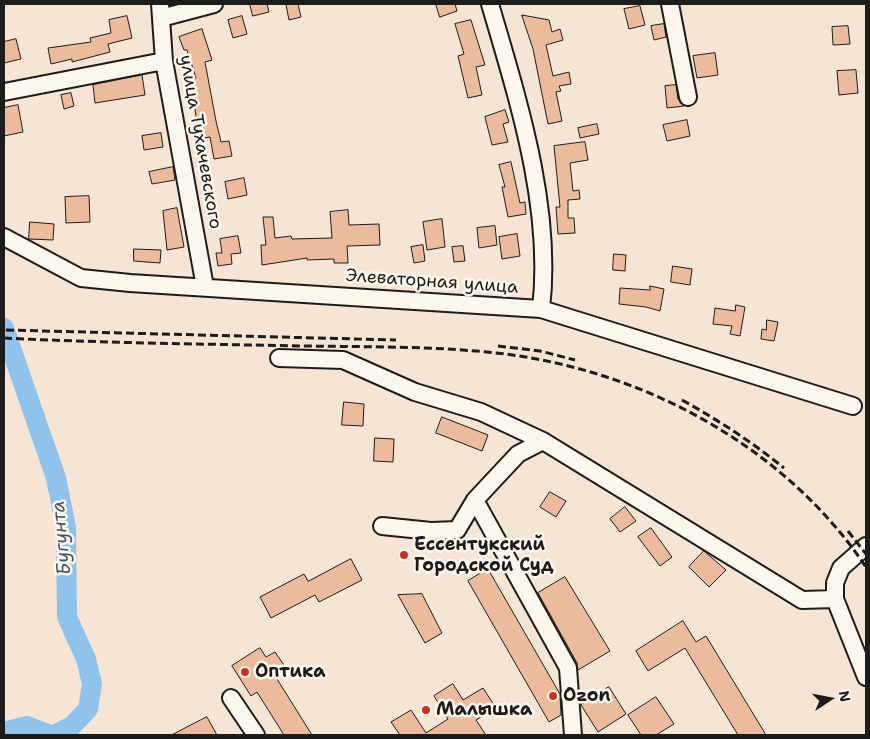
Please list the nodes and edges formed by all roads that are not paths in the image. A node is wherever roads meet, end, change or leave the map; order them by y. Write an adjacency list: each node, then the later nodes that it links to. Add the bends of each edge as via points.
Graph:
1 (214, 4): 4 (street)
2 (490, 4): 10 (street, via 530,148 545,278)
3 (670, 4): 7 (street)
4 (160, 11): 5 (street, улица Тухачевского)
5 (164, 61): 6 (street); 9 (street, улица Тухачевского)
6 (4, 92)
7 (688, 97)
8 (4, 237): 9 (street, Элеваторная улица, via 81,278)
9 (206, 287): 10 (street, Элеваторная улица)
10 (542, 309): 12 (street, Элеваторная улица)
11 (279, 358): 13 (street, via 343,360 415,392 481,412)
12 (854, 406)
13 (543, 441): 14 (street, via 518,454); 17 (street, via 802,600)
14 (475, 500): 15 (street, via 457,530); 21 (street, via 568,668)
15 (382, 526)
16 (866, 546): 17 (street, via 841,568 835,583)
17 (835, 599): 18 (street)
18 (866, 677)
19 (231, 698): 20 (street)
20 (256, 735)
21 (573, 735)

